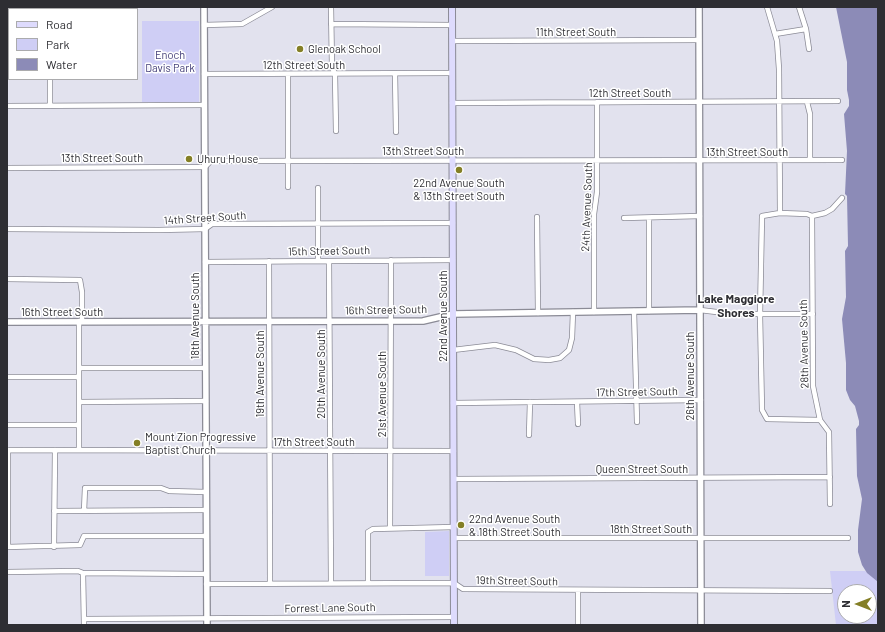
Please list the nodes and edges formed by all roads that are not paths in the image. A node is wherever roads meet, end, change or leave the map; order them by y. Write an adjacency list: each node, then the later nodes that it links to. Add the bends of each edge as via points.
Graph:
1 (204, 7): 9 (street, 18th Avenue South)
2 (272, 7): 8 (street)
3 (331, 7): 10 (street)
4 (452, 7): 11 (main road, 22nd Avenue South)
5 (699, 7): 14 (street, 26th Avenue South)
6 (767, 7): 13 (street)
7 (799, 7): 12 (street)
8 (265, 9): 9 (street, via 242,24)
9 (204, 24): 19 (street, 18th Avenue South)
10 (331, 24): 11 (street); 21 (street, via 332,67)
11 (452, 25): 15 (main road, 22nd Avenue South)
12 (806, 29): 13 (street); 16 (street)
13 (775, 34): 25 (street)
14 (699, 40): 15 (street, 11th Street South); 28 (street, 26th Avenue South)
15 (452, 41): 18 (main road, 22nd Avenue South)
16 (809, 49)
17 (395, 73): 18 (street, 12th Street South); 21 (street, 12th Street South); 33 (street)
18 (452, 73): 27 (main road, 22nd Avenue South)
19 (204, 74): 20 (street, 12th Street South); 29 (street, 18th Avenue South)
20 (288, 74): 21 (street, 12th Street South); 34 (street)
21 (335, 74): 32 (street)
22 (50, 80): 31 (street)
23 (838, 101): 26 (street, 12th Street South)
24 (597, 102): 27 (street, 12th Street South); 28 (street, 12th Street South); 39 (street, 24th Avenue South)
25 (780, 102): 26 (street, 12th Street South); 28 (street, 12th Street South); 36 (street)
26 (807, 102): 37 (street, via 810,114)
27 (452, 103): 35 (main road, 22nd Avenue South)
28 (700, 103): 40 (street, 26th Avenue South)
29 (204, 104): 31 (street); 41 (street, 18th Avenue South)
30 (7, 106): 31 (street)
31 (50, 106)
32 (336, 132)
33 (396, 132)
34 (288, 160): 35 (street, 13th Street South); 41 (street, 13th Street South, via 211,161); 43 (street)
35 (453, 160): 39 (street, 13th Street South); 53 (main road, 22nd Avenue South)
36 (780, 160): 37 (street, 13th Street South); 40 (street, 13th Street South); 46 (street)
37 (810, 160): 38 (street, 13th Street South)
38 (842, 160)
39 (597, 161): 40 (street, 13th Street South); 67 (street, 24th Avenue South)
40 (700, 161): 47 (street, 26th Avenue South)
41 (205, 167): 42 (street, 13th Street South); 55 (street, 18th Avenue South)
42 (7, 168)
43 (288, 187)
44 (318, 188): 52 (street)
45 (842, 198): 48 (street, via 832,209)
46 (780, 213): 48 (street); 71 (street, via 762,216)
47 (700, 216): 51 (street); 63 (street, 26th Avenue South)
48 (812, 216): 70 (street, 28th Avenue South)
49 (537, 217): 68 (street)
50 (624, 218): 51 (street)
51 (649, 218): 65 (street)
52 (318, 223): 53 (street, 14th Street South); 55 (street, 14th Street South, via 212,224); 56 (street)
53 (453, 223): 58 (main road, 22nd Avenue South)
54 (7, 229): 55 (street, 14th Street South)
55 (205, 229): 61 (street, 18th Avenue South)
56 (318, 260): 59 (street, 15th Street South); 60 (street, 15th Street South)
57 (391, 260): 58 (street, 15th Street South); 60 (street, 15th Street South); 73 (street, 21st Avenue South)
58 (453, 260): 69 (main road, 22nd Avenue South)
59 (269, 261): 61 (street, 15th Street South); 72 (street, 19th Avenue South)
60 (329, 261): 76 (street, 20th Avenue South)
61 (205, 262): 75 (street, 18th Avenue South)
62 (7, 279): 74 (street, via 77,279 81,282)
63 (700, 310): 65 (street, 16th Street South); 71 (street, 16th Street South); 83 (street, 26th Avenue South)
64 (634, 311): 65 (street, 16th Street South); 67 (street, 16th Street South); 85 (street)
65 (649, 311)
66 (573, 312): 67 (street, 16th Street South); 68 (street, 16th Street South); 78 (street, via 569,350 560,358 534,359 516,350 495,345)
67 (594, 312)
68 (538, 313): 69 (street, 16th Street South)
69 (453, 314): 73 (street, 16th Street South, via 423,321); 78 (main road, 22nd Avenue South)
70 (813, 314): 71 (street, 16th Street South); 90 (street, 28th Avenue South, via 813,386)
71 (760, 315): 90 (street, via 762,410 767,419)
72 (269, 320): 75 (street, 16th Street South); 76 (street, 16th Street South); 103 (street, 19th Avenue South)
73 (391, 320): 76 (street, 16th Street South); 101 (street, 21st Avenue South)
74 (80, 321): 75 (street, 16th Street South); 77 (street, 16th Street South); 79 (street)
75 (205, 321): 80 (street, 18th Avenue South)
76 (330, 321): 100 (street, 20th Avenue South)
77 (7, 322)
78 (453, 350): 89 (main road, 22nd Avenue South)
79 (79, 368): 80 (street); 81 (street)
80 (205, 368): 84 (street, 18th Avenue South)
81 (79, 377): 82 (street); 86 (street)
82 (7, 378)
83 (701, 400): 85 (street, 17th Street South); 104 (street, 26th Avenue South)
84 (206, 401): 86 (street); 99 (street, 18th Avenue South)
85 (636, 401): 88 (street, 17th Street South); 91 (street)
86 (79, 402): 94 (street)
87 (530, 402): 88 (street, 17th Street South); 89 (street, 17th Street South); 95 (street)
88 (577, 402): 92 (street)
89 (454, 403): 102 (main road, 22nd Avenue South)
90 (820, 420): 105 (street, 28th Avenue South, via 829,432)
91 (637, 422)
92 (578, 424)
93 (7, 425): 94 (street)
94 (79, 425): 98 (street)
95 (529, 435)
96 (7, 450): 97 (street, 17th Street South); 118 (street)
97 (54, 450): 98 (street, 17th Street South); 110 (street)
98 (79, 450): 99 (street, 17th Street South)
99 (206, 450): 103 (street, 17th Street South); 107 (street, 18th Avenue South)
100 (330, 451): 101 (street, 17th Street South); 103 (street, 17th Street South); 124 (street, 20th Avenue South)
101 (390, 451): 102 (street, 17th Street South); 113 (street, 21st Avenue South)
102 (454, 451): 106 (main road, 22nd Avenue South)
103 (270, 452): 123 (street, 19th Avenue South)
104 (701, 477): 105 (street, Queen Street South); 106 (street, Queen Street South); 116 (street, 26th Avenue South)
105 (830, 477): 108 (street, 28th Avenue South)
106 (454, 479): 112 (main road, 22nd Avenue South)
107 (206, 492): 109 (street, 18th Avenue South); 111 (street, via 168,491 161,488 85,488)
108 (830, 504)
109 (206, 510): 111 (street); 114 (street, 18th Avenue South)
110 (54, 511): 111 (street); 119 (street)
111 (84, 511)
112 (454, 527): 113 (street); 115 (main road, 22nd Avenue South)
113 (390, 528): 125 (street, via 373,529 368,532)
114 (206, 536): 119 (street, via 84,536 80,545); 122 (street, 18th Avenue South)
115 (454, 538): 116 (street, 18th Street South); 126 (main road, 22nd Avenue South)
116 (701, 538): 117 (street, 18th Street South); 129 (street, 26th Avenue South)
117 (848, 538)
118 (7, 547): 119 (street)
119 (54, 547)
120 (7, 572): 121 (street)
121 (83, 573): 122 (street); 133 (street)
122 (206, 574): 127 (street, 18th Avenue South)
123 (270, 583): 124 (street, 19th Street South); 127 (street, 19th Street South)
124 (331, 583): 125 (street, 19th Street South)
125 (368, 583): 126 (street, 19th Street South)
126 (454, 583): 128 (street, 19th Street South, via 463,589); 131 (main road, 22nd Avenue South)
127 (206, 584): 134 (street, 18th Avenue South)
128 (578, 591): 129 (street, 19th Street South); 137 (street)
129 (701, 591): 130 (street, 19th Street South); 138 (street, 26th Avenue South)
130 (830, 592)
131 (454, 617): 134 (street, Forrest Lane South); 136 (main road, 22nd Avenue South)
132 (146, 619): 133 (street, Forrest Lane South); 134 (street, Forrest Lane South); 135 (street)
133 (84, 622)
134 (207, 622)
135 (146, 625)
136 (454, 625)
137 (578, 625)
138 (701, 625)

